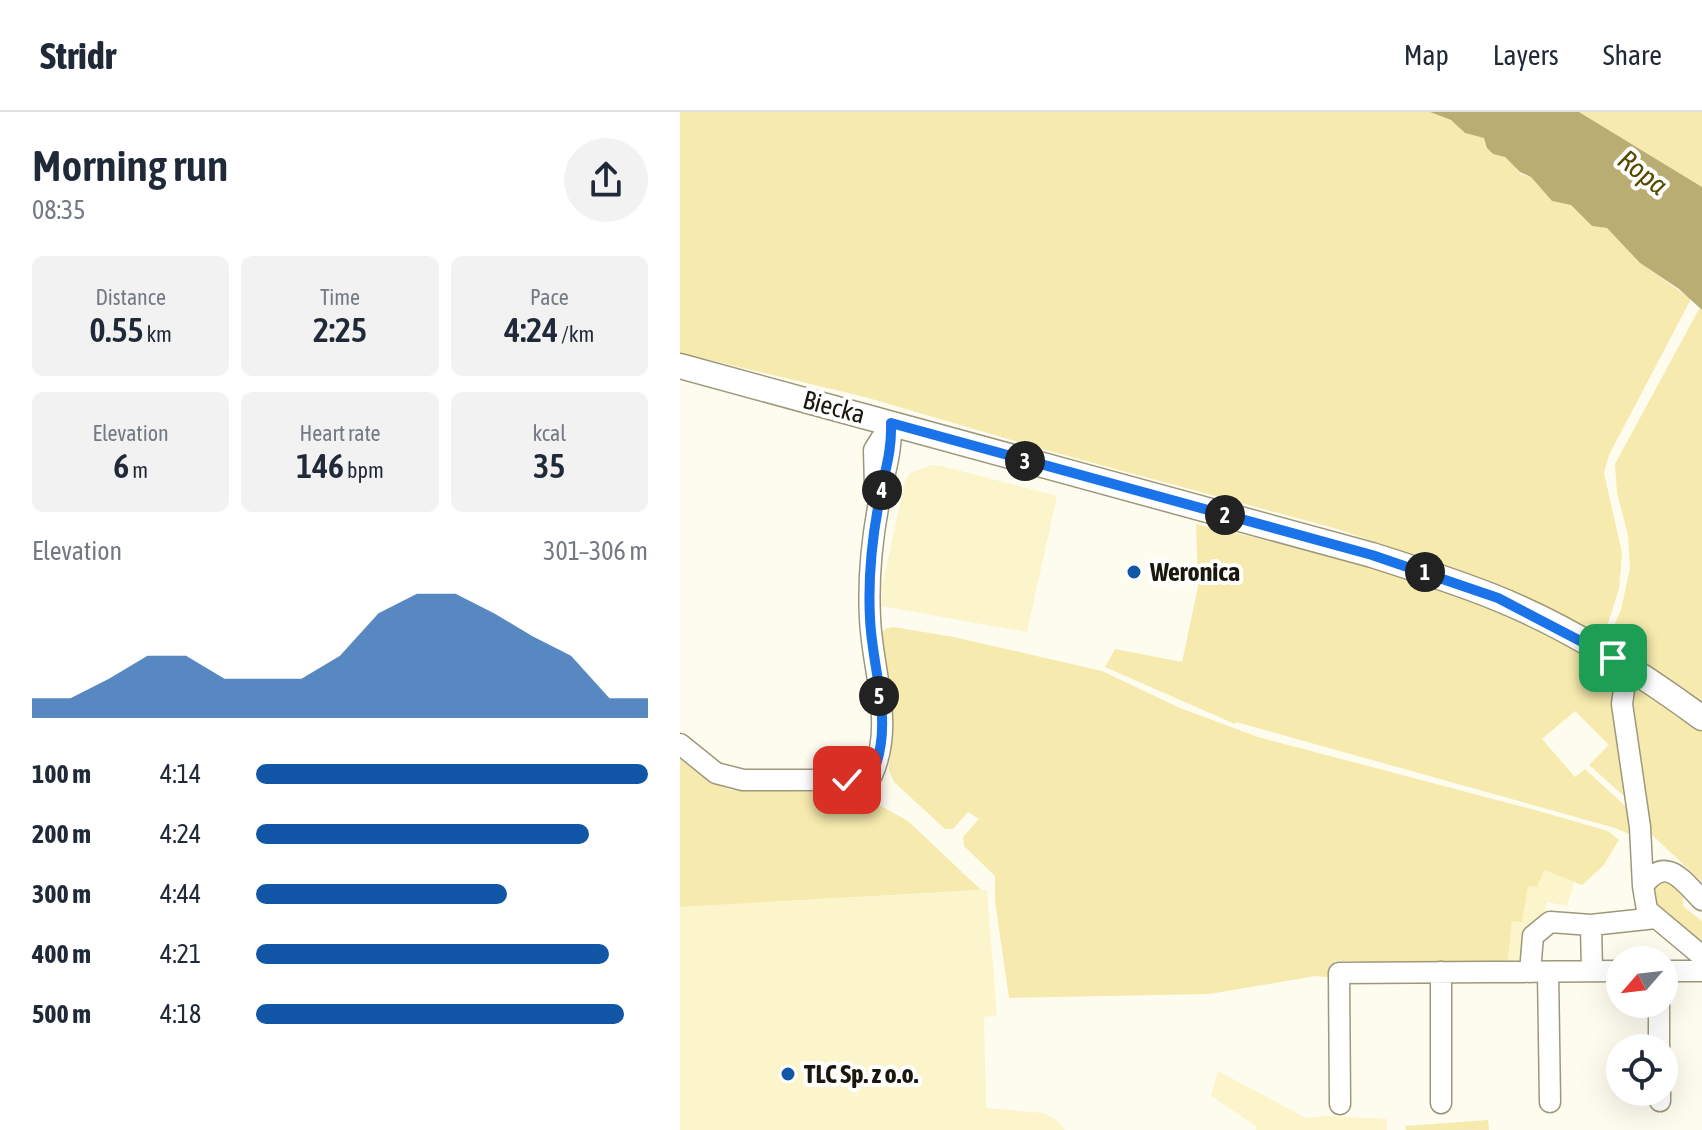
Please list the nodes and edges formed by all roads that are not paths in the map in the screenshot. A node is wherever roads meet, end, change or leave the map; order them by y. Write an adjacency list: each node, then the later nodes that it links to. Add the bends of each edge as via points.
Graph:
1 (680, 366): 2 (main road, Biecka)
2 (891, 423): 3 (main road, Biecka, via 1412,568 1498,598); 5 (street, via 870,618 884,727 872,775 815,781 727,777)
3 (1627, 667): 4 (main road, Biecka); 6 (street, via 1622,704)
4 (1702, 718)
5 (680, 744)
6 (1640, 827): 7 (street, via 1650,850); 8 (street)
7 (1675, 873): 8 (street, via 1657,873); 9 (street)
8 (1643, 886): 10 (street, via 1645,905)
9 (1702, 900)
10 (1656, 918): 11 (street); 12 (street)
11 (1591, 925): 13 (street); 18 (street, via 1550,922 1533,936)
12 (1702, 956)
13 (1592, 971): 14 (street); 18 (street)
14 (1606, 971)
15 (1678, 971): 16 (street)
16 (1702, 971)
17 (1441, 972): 18 (street); 20 (street); 21 (street, via 1339,973)
18 (1539, 972): 19 (street)
19 (1550, 1102)
20 (1441, 1103)
21 (1340, 1104)

